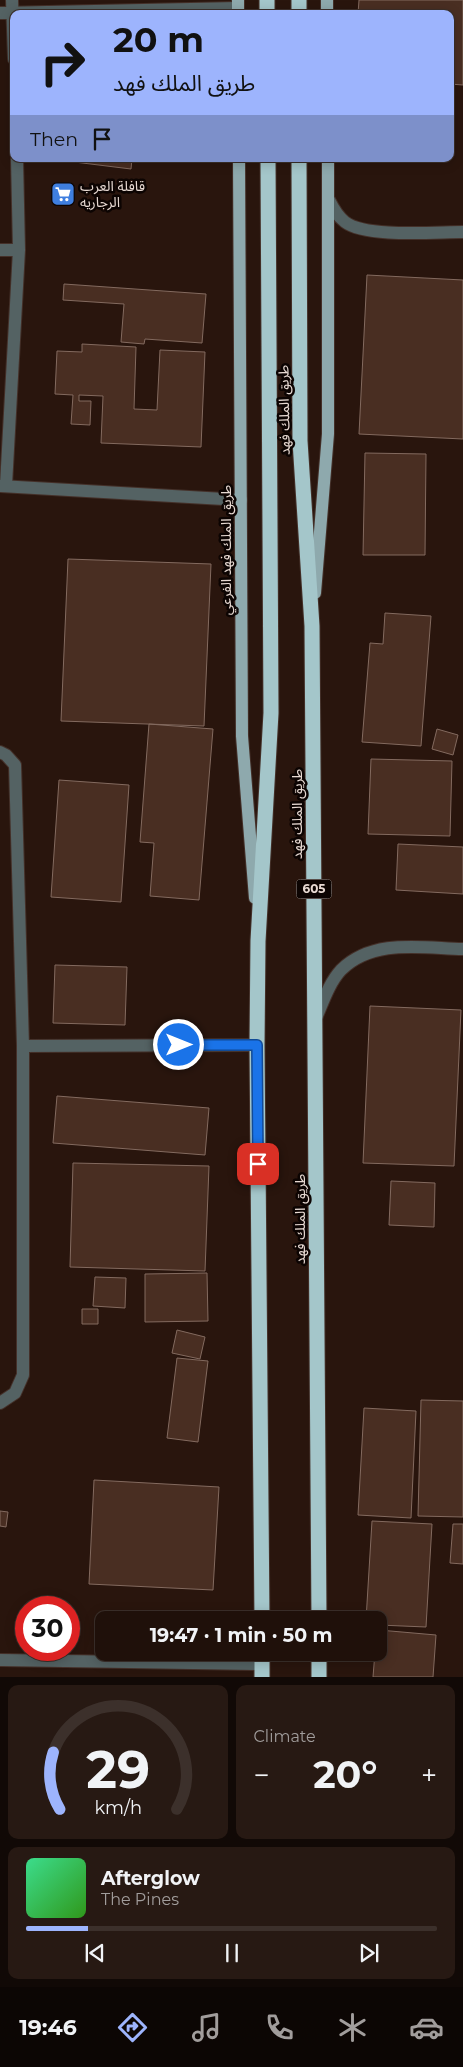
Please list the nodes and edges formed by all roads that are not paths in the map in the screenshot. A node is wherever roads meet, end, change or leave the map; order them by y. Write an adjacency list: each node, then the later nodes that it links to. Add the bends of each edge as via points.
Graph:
1 (103, 5): 3 (street); 4 (street)
2 (238, 7): 5 (street)
3 (8, 8): 6 (street)
4 (137, 10)
5 (186, 10)
6 (10, 25)
7 (16, 162): 15 (street)
8 (239, 162): 17 (main road, طريق الملك فهد الفرعي)
9 (268, 162): 20 (highway, طريق الملك فهد, via 271,713)
10 (299, 162): 18 (highway, طريق الملك فهد / 605, via 300,441)
11 (328, 162): 12 (main road)
12 (329, 200): 13 (street, via 345,222 370,232); 18 (main road, via 328,434)
13 (463, 232)
14 (0, 250): 15 (street)
15 (19, 250): 16 (street)
16 (3, 485): 17 (street)
17 (241, 500): 20 (main road, طريق الملك فهد الفرعي, via 242,736)
18 (312, 626): 22 (highway, طريق الملك فهد / 605)
19 (0, 752): 24 (street, via 15,765)
20 (258, 941): 23 (highway, طريق الملك فهد)
21 (463, 949): 22 (street, via 383,948 360,955 340,971 327,991)
22 (314, 1023): 27 (highway, طريق الملك فهد / 605)
23 (257, 1045): 24 (street); 26 (highway, طريق الملك فهد)
24 (23, 1046): 25 (street, via 22,1375 15,1393)
25 (0, 1403)
26 (262, 1611)
27 (319, 1611)
28 (0, 1660): 30 (street)
29 (319, 1661): 31 (highway)
30 (262, 1664)
31 (319, 1677)

